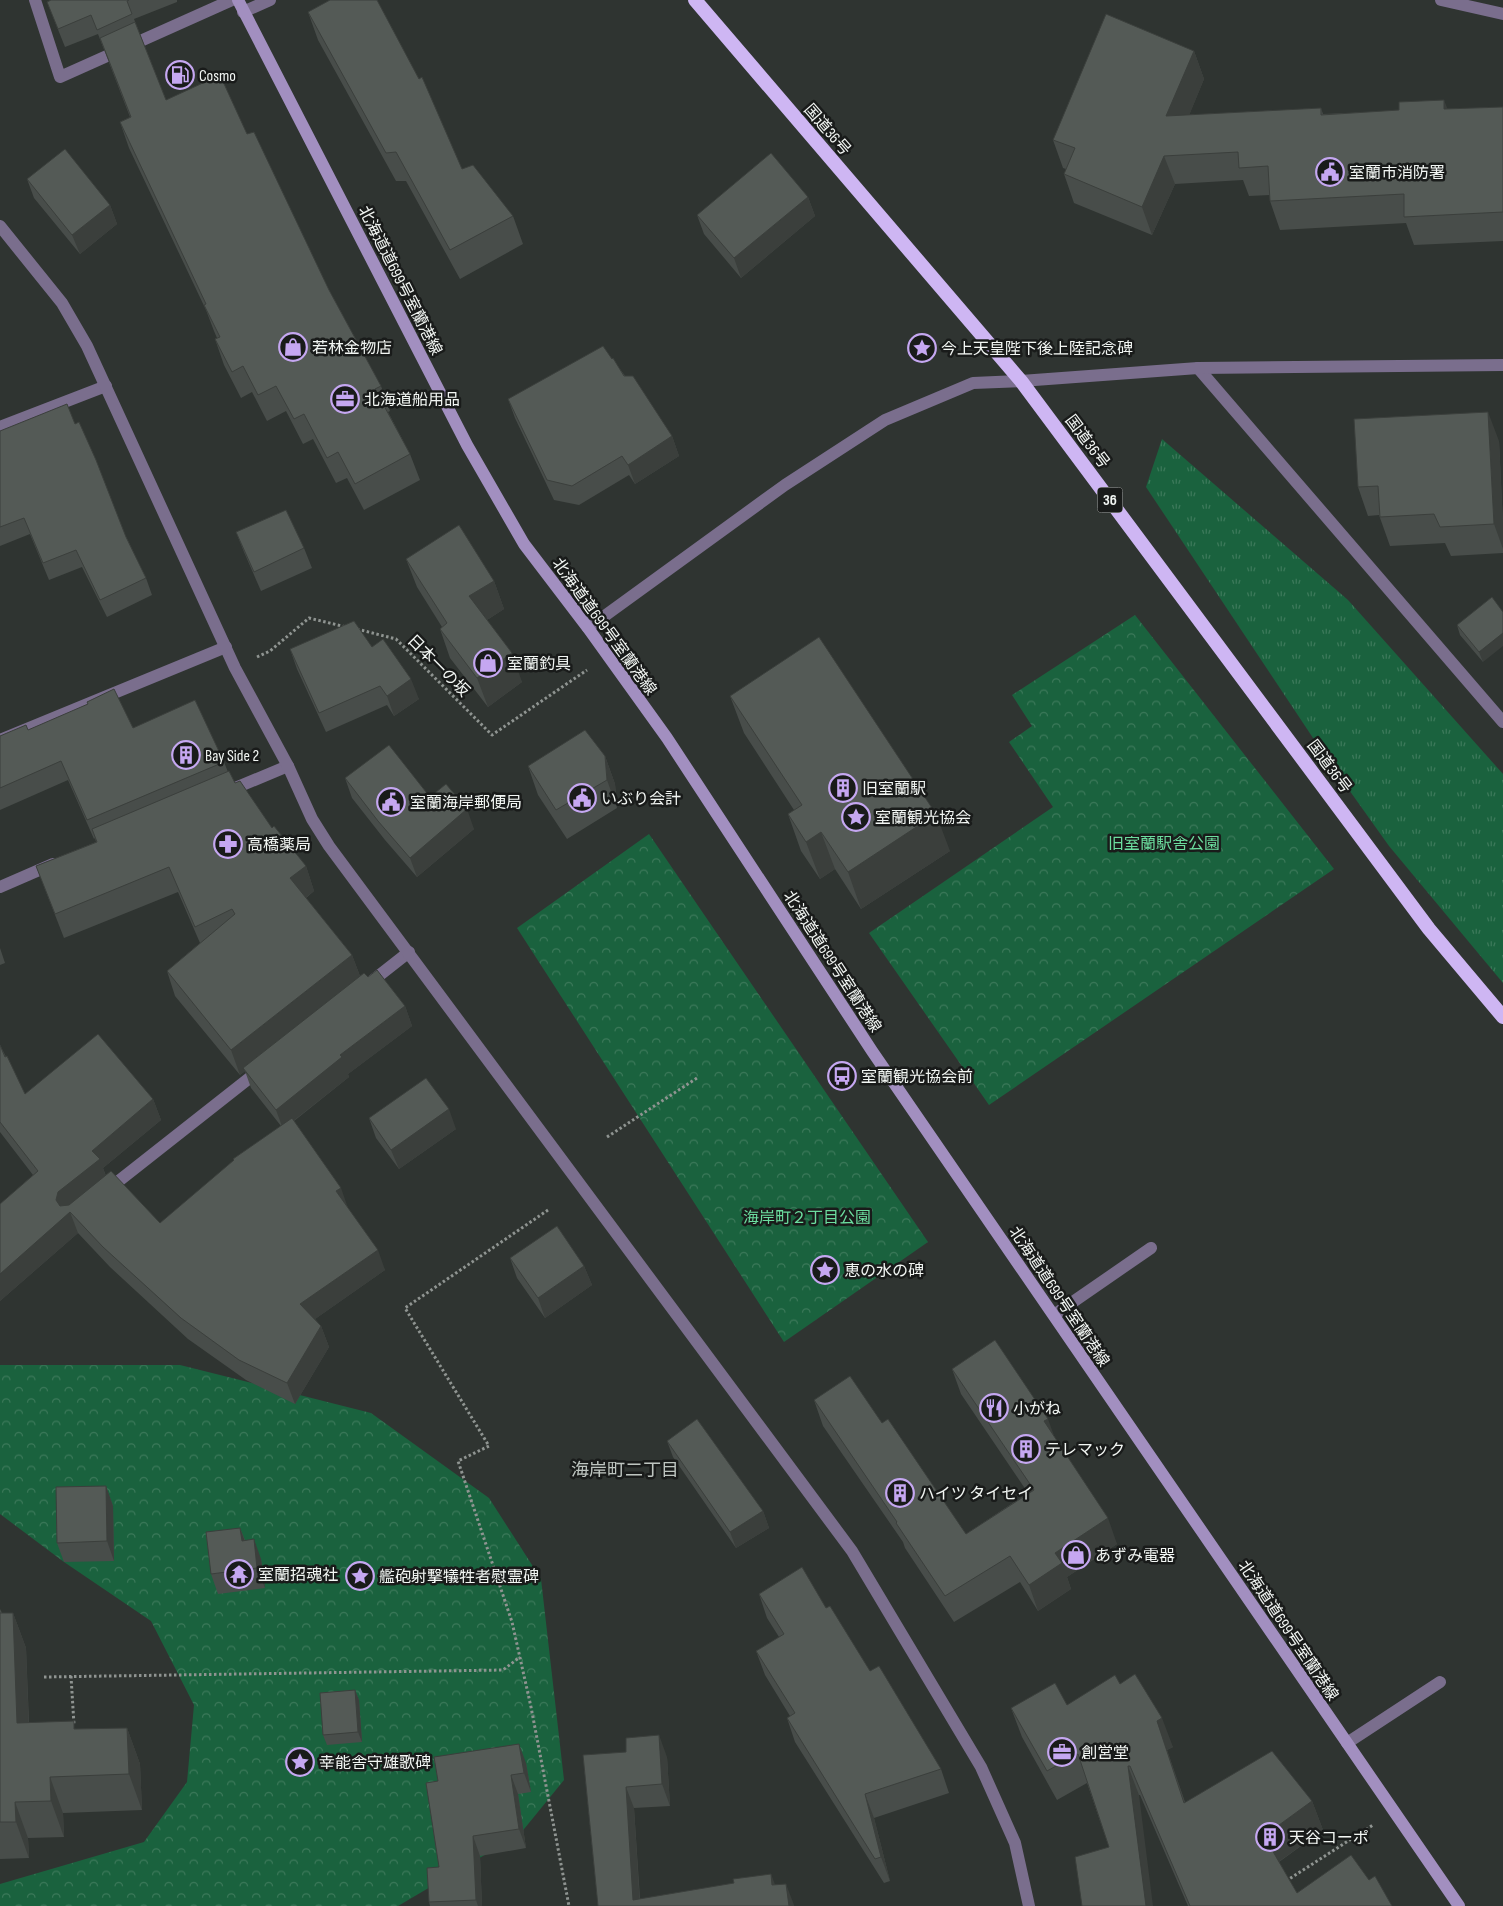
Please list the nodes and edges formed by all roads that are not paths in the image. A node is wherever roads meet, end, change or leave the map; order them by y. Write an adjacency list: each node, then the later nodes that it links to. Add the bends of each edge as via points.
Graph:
1 (35, 0): 2 (street, via 60,77)
2 (232, 0)
3 (238, 0): 7 (main road, 北海道道699号室蘭港線)
4 (270, 0): 7 (street)
5 (695, 0): 12 (highway, 国道36号 / 36)
6 (1441, 0): 8 (street)
7 (244, 12): 15 (main road, 北海道道699号室蘭港線, via 467,445 524,544)
8 (1503, 14)
9 (0, 226): 13 (street, via 62,303)
10 (1503, 365): 11 (street)
11 (1198, 368): 12 (street); 17 (street)
12 (1021, 381): 15 (street, via 973,383 885,420 786,485); 25 (highway, 国道36号 / 36, via 1423,921)
13 (106, 386): 14 (street); 16 (street)
14 (0, 427)
15 (588, 628): 29 (main road, 北海道道699号室蘭港線, via 667,738 872,1051)
16 (226, 647): 18 (street); 19 (street)
17 (1503, 722)
18 (0, 740)
19 (288, 766): 20 (street); 23 (street, via 312,819)
20 (216, 796)
21 (63, 860): 22 (street)
22 (0, 887)
23 (409, 952): 24 (street); 32 (street, via 852,1551 981,1767 1014,1843)
24 (355, 994)
25 (1503, 1017)
26 (271, 1061): 27 (street)
27 (94, 1201)
28 (1151, 1248): 29 (street)
29 (1054, 1315): 31 (main road, 北海道道699号室蘭港線)
30 (1440, 1682): 31 (street)
31 (1347, 1743): 33 (main road, 北海道道699号室蘭港線)
32 (1029, 1906)
33 (1459, 1906)

